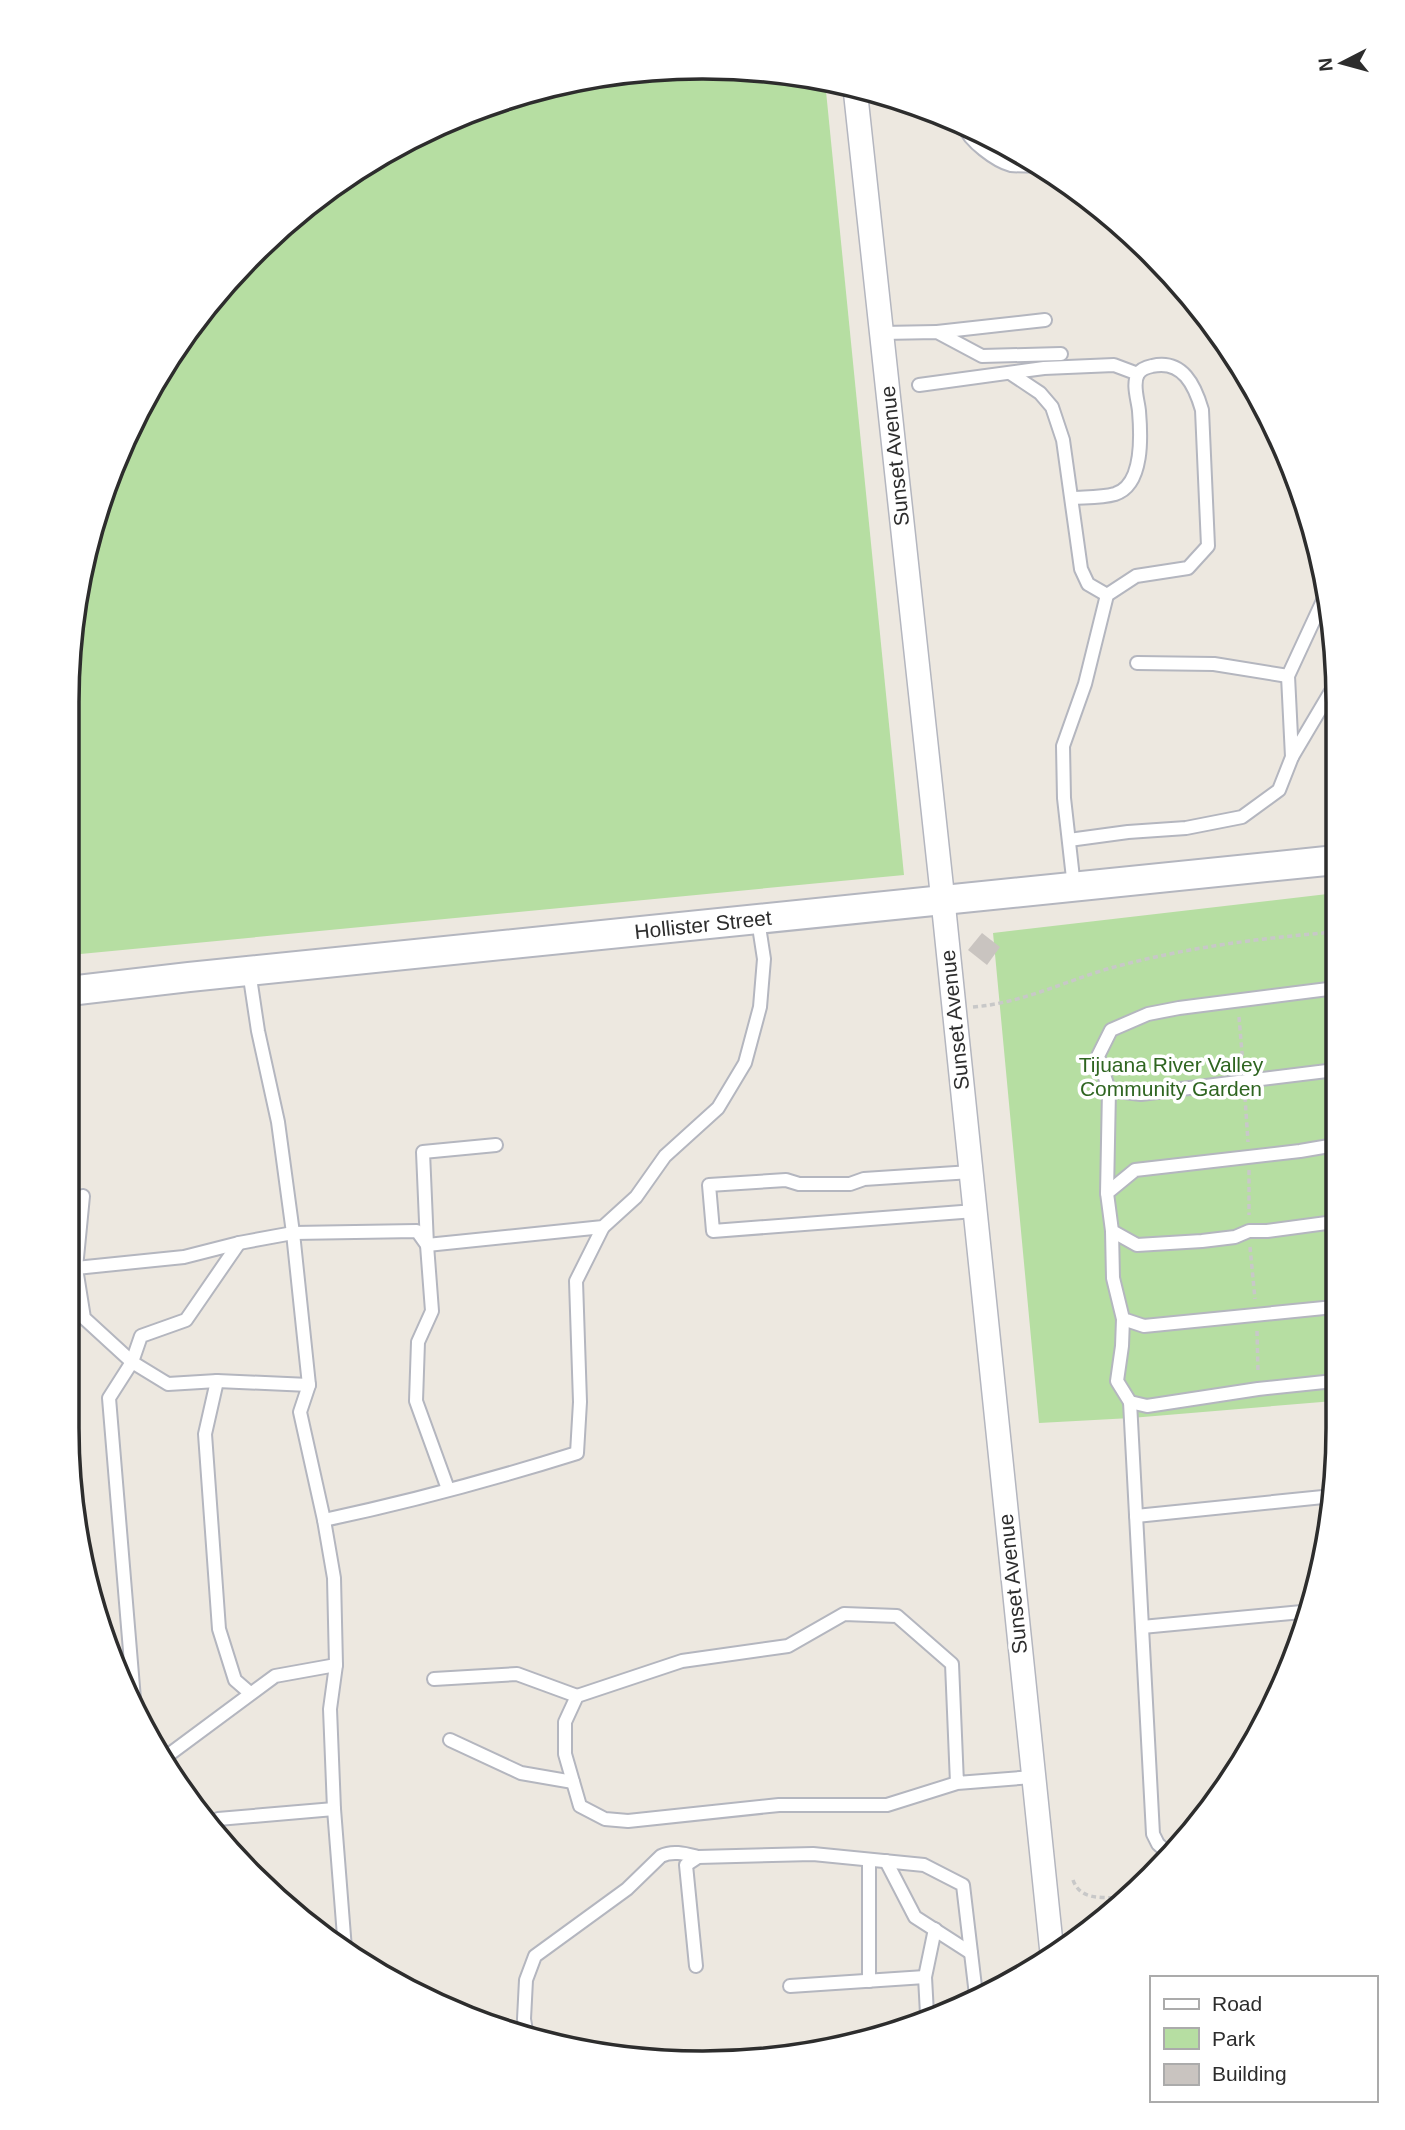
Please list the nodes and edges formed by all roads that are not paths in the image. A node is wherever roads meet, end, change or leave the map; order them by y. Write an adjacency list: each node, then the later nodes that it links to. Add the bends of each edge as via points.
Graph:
1 (856, 98): 6 (street, Sunset Avenue)
2 (977, 143): 3 (lane, via 990,155)
3 (1018, 164)
4 (1045, 320): 5 (lane)
5 (937, 332): 6 (lane); 7 (lane, via 982,356)
6 (882, 333): 21 (street, Sunset Avenue)
7 (1061, 354)
8 (1010, 373): 9 (lane, via 1114,365); 10 (lane); 11 (lane, via 1052,407)
9 (1138, 374): 11 (lane, via 1140,449 1133,478 1117,493); 12 (lane, via 1146,368 1168,366 1186,375 1196,389 1202,410 1208,546 1188,568 1136,576)
10 (919, 385)
11 (1072, 498): 12 (lane, via 1081,569 1088,584)
12 (1107, 595): 18 (lane, via 1085,684 1063,746)
13 (1320, 615): 15 (lane)
14 (1137, 663): 15 (lane, via 1214,664)
15 (1288, 676): 17 (lane)
16 (1326, 700): 17 (lane)
17 (1292, 757): 18 (lane, via 1279,790 1242,817 1186,828)
18 (1069, 840): 20 (lane)
19 (1326, 861): 20 (street, Hollister Street)
20 (1074, 888): 21 (street, Hollister Street)
21 (943, 901): 22 (street, Hollister Street); 30 (street, Sunset Avenue)
22 (758, 920): 23 (street, Hollister Street); 35 (lane, via 764,959 760,1007 745,1063 718,1108 665,1156 636,1197)
23 (249, 971): 25 (street, Hollister Street); 37 (lane, via 278,1122)
24 (1326, 989): 27 (lane, via 1179,1008 1148,1014 1111,1030 1098,1056)
25 (79, 990)
26 (1326, 1071): 27 (lane, via 1141,1094)
27 (1109, 1090): 31 (lane)
28 (496, 1145): 40 (lane, via 423,1152)
29 (1326, 1147): 31 (lane, via 1135,1170)
30 (971, 1172): 33 (street, Sunset Avenue); 33 (lane, via 850,1184 786,1180 709,1185 713,1231)
31 (1107, 1193): 36 (lane)
32 (83, 1196): 38 (lane)
33 (975, 1211): 63 (street, Sunset Avenue)
34 (1326, 1223): 36 (lane, via 1202,1241 1137,1245)
35 (603, 1227): 40 (lane); 50 (lane, via 576,1281 577,1453)
36 (1112, 1231): 44 (lane, via 1113,1278)
37 (292, 1233): 39 (lane); 40 (lane, via 417,1231); 48 (lane)
38 (79, 1237)
39 (239, 1243): 41 (lane, via 184,1257); 45 (lane, via 186,1320 141,1336)
40 (426, 1245): 50 (lane, via 432,1311 418,1342 416,1401)
41 (79, 1268)
42 (79, 1285): 45 (lane, via 85,1318)
43 (1326, 1308): 44 (lane, via 1144,1326)
44 (1124, 1320): 49 (lane, via 1117,1381)
45 (132, 1362): 46 (lane, via 168,1384); 58 (lane, via 109,1398)
46 (217, 1381): 48 (lane); 59 (lane, via 205,1434 219,1629 235,1679)
47 (1326, 1382): 49 (lane, via 1147,1406)
48 (309, 1385): 53 (lane, via 300,1412)
49 (1130, 1402): 52 (lane)
50 (448, 1489): 53 (lane)
51 (1322, 1497): 52 (lane)
52 (1136, 1516): 55 (lane)
53 (324, 1520): 56 (lane, via 334,1578)
54 (1298, 1612): 55 (lane)
55 (1142, 1627): 68 (lane, via 1153,1834)
56 (336, 1665): 59 (lane, via 275,1676); 66 (lane, via 330,1709)
57 (434, 1679): 60 (lane, via 517,1674)
58 (132, 1680)
59 (250, 1693): 62 (lane)
60 (577, 1696): 64 (lane, via 565,1722 565,1754); 65 (lane, via 682,1661 788,1646 844,1615 897,1616 952,1664)
61 (450, 1740): 64 (lane, via 521,1773)
62 (171, 1753)
63 (1033, 1777): 65 (lane); 74 (street, Sunset Avenue)
64 (573, 1782): 65 (lane, via 580,1806 605,1819 628,1821 779,1805 887,1805)
65 (957, 1783)
66 (334, 1809): 67 (lane); 73 (lane)
67 (218, 1819)
68 (1163, 1848)
69 (698, 1857): 70 (lane, via 813,1854); 76 (lane, via 685,1865); 82 (lane, via 682,1853 661,1856 627,1889 536,1956 526,1980)
70 (870, 1860): 71 (lane); 78 (lane)
71 (886, 1861): 72 (lane, via 915,1917); 75 (lane, via 924,1866 963,1885)
72 (935, 1929): 75 (lane); 77 (lane)
73 (344, 1937)
74 (1051, 1944)
75 (971, 1953): 80 (lane)
76 (696, 1966)
77 (925, 1977): 78 (lane); 81 (lane)
78 (869, 1981): 79 (lane)
79 (790, 1986)
80 (975, 1988)
81 (927, 2009)
82 (525, 2025)

